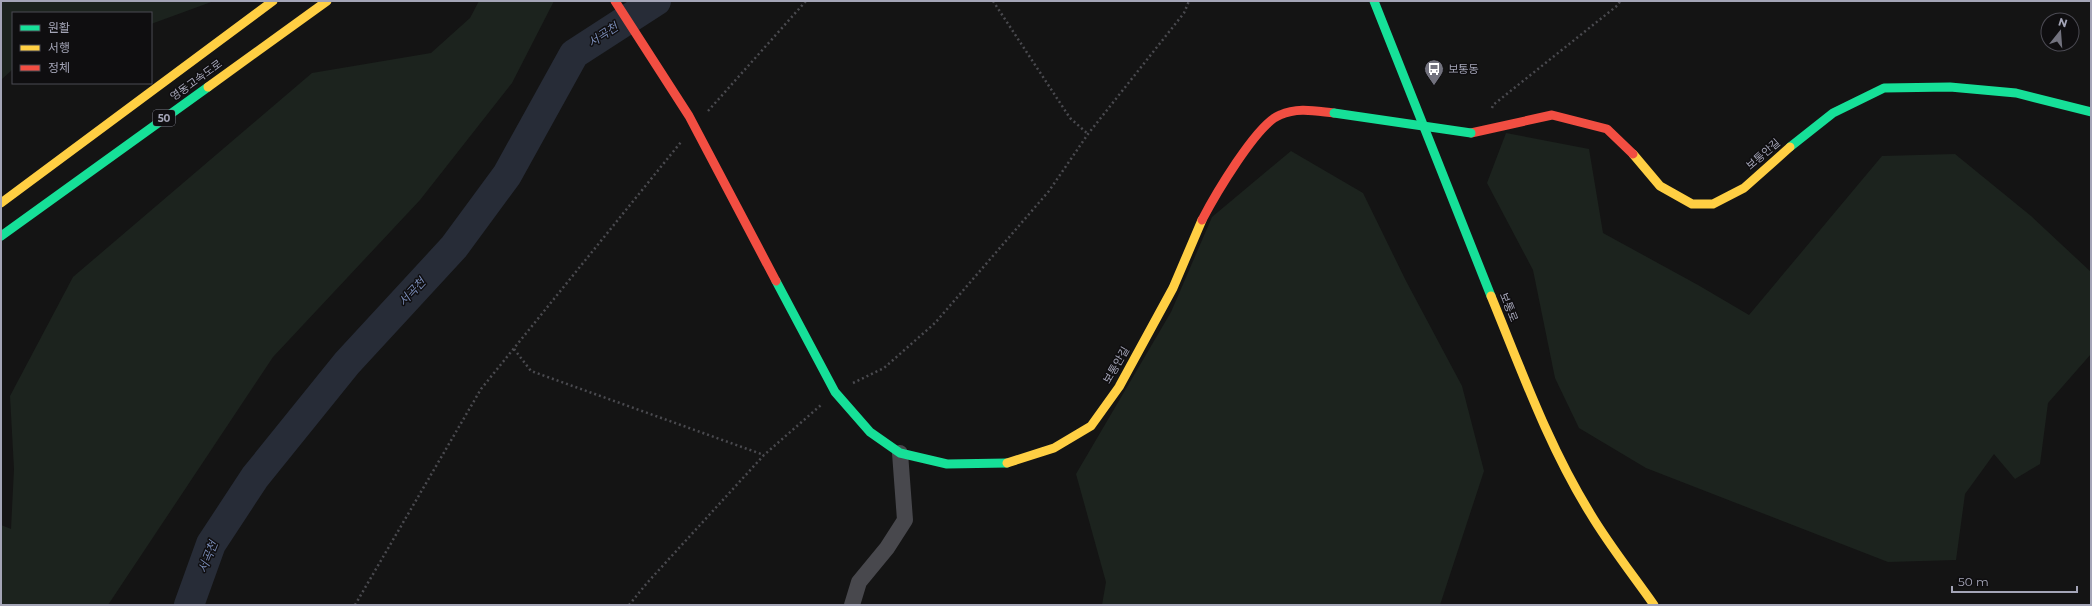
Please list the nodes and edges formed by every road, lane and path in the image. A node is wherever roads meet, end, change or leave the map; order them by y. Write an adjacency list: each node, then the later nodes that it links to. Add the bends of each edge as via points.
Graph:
1 (274, 1): 13 (main road, 영동고속도로 / 50)
2 (328, 1): 14 (main road, 영동고속도로 / 50)
3 (614, 1): 10 (main road, 보통안길, via 689,116)
4 (806, 1): 10 (path)
5 (993, 1): 12 (path, via 1070,118)
6 (1189, 1): 12 (path, via 1184,13)
7 (1374, 1): 22 (main road, 보통로, via 1537,408 1566,471 1590,514)
8 (1620, 1): 11 (path, via 1493,105)
9 (2091, 112): 11 (main road, 보통안길, via 2016,93 1950,87 1884,88 1833,113 1771,162 1744,188 1713,204 1692,204 1660,186 1636,157 1606,129 1552,115)
10 (693, 127): 15 (path); 16 (main road, 보통안길)
11 (1484, 129): 17 (main road, 보통안길, bridge, via 1471,133 1300,109 1278,115 1261,131 1223,181 1202,220 1169,294 1119,387 1091,426 1054,448 1004,464 948,464)
12 (1088, 134): 16 (path, via 1049,191 935,322 884,368)
13 (1, 204)
14 (1, 236)
15 (514, 349): 18 (path, via 531,371); 19 (path, via 481,389)
16 (835, 392): 17 (main road, 보통안길, via 870,432); 18 (path)
17 (900, 453): 21 (street, via 905,520 887,548 859,582)
18 (764, 455): 20 (path)
19 (355, 605)
20 (629, 605)
21 (852, 605)
22 (1654, 605)

